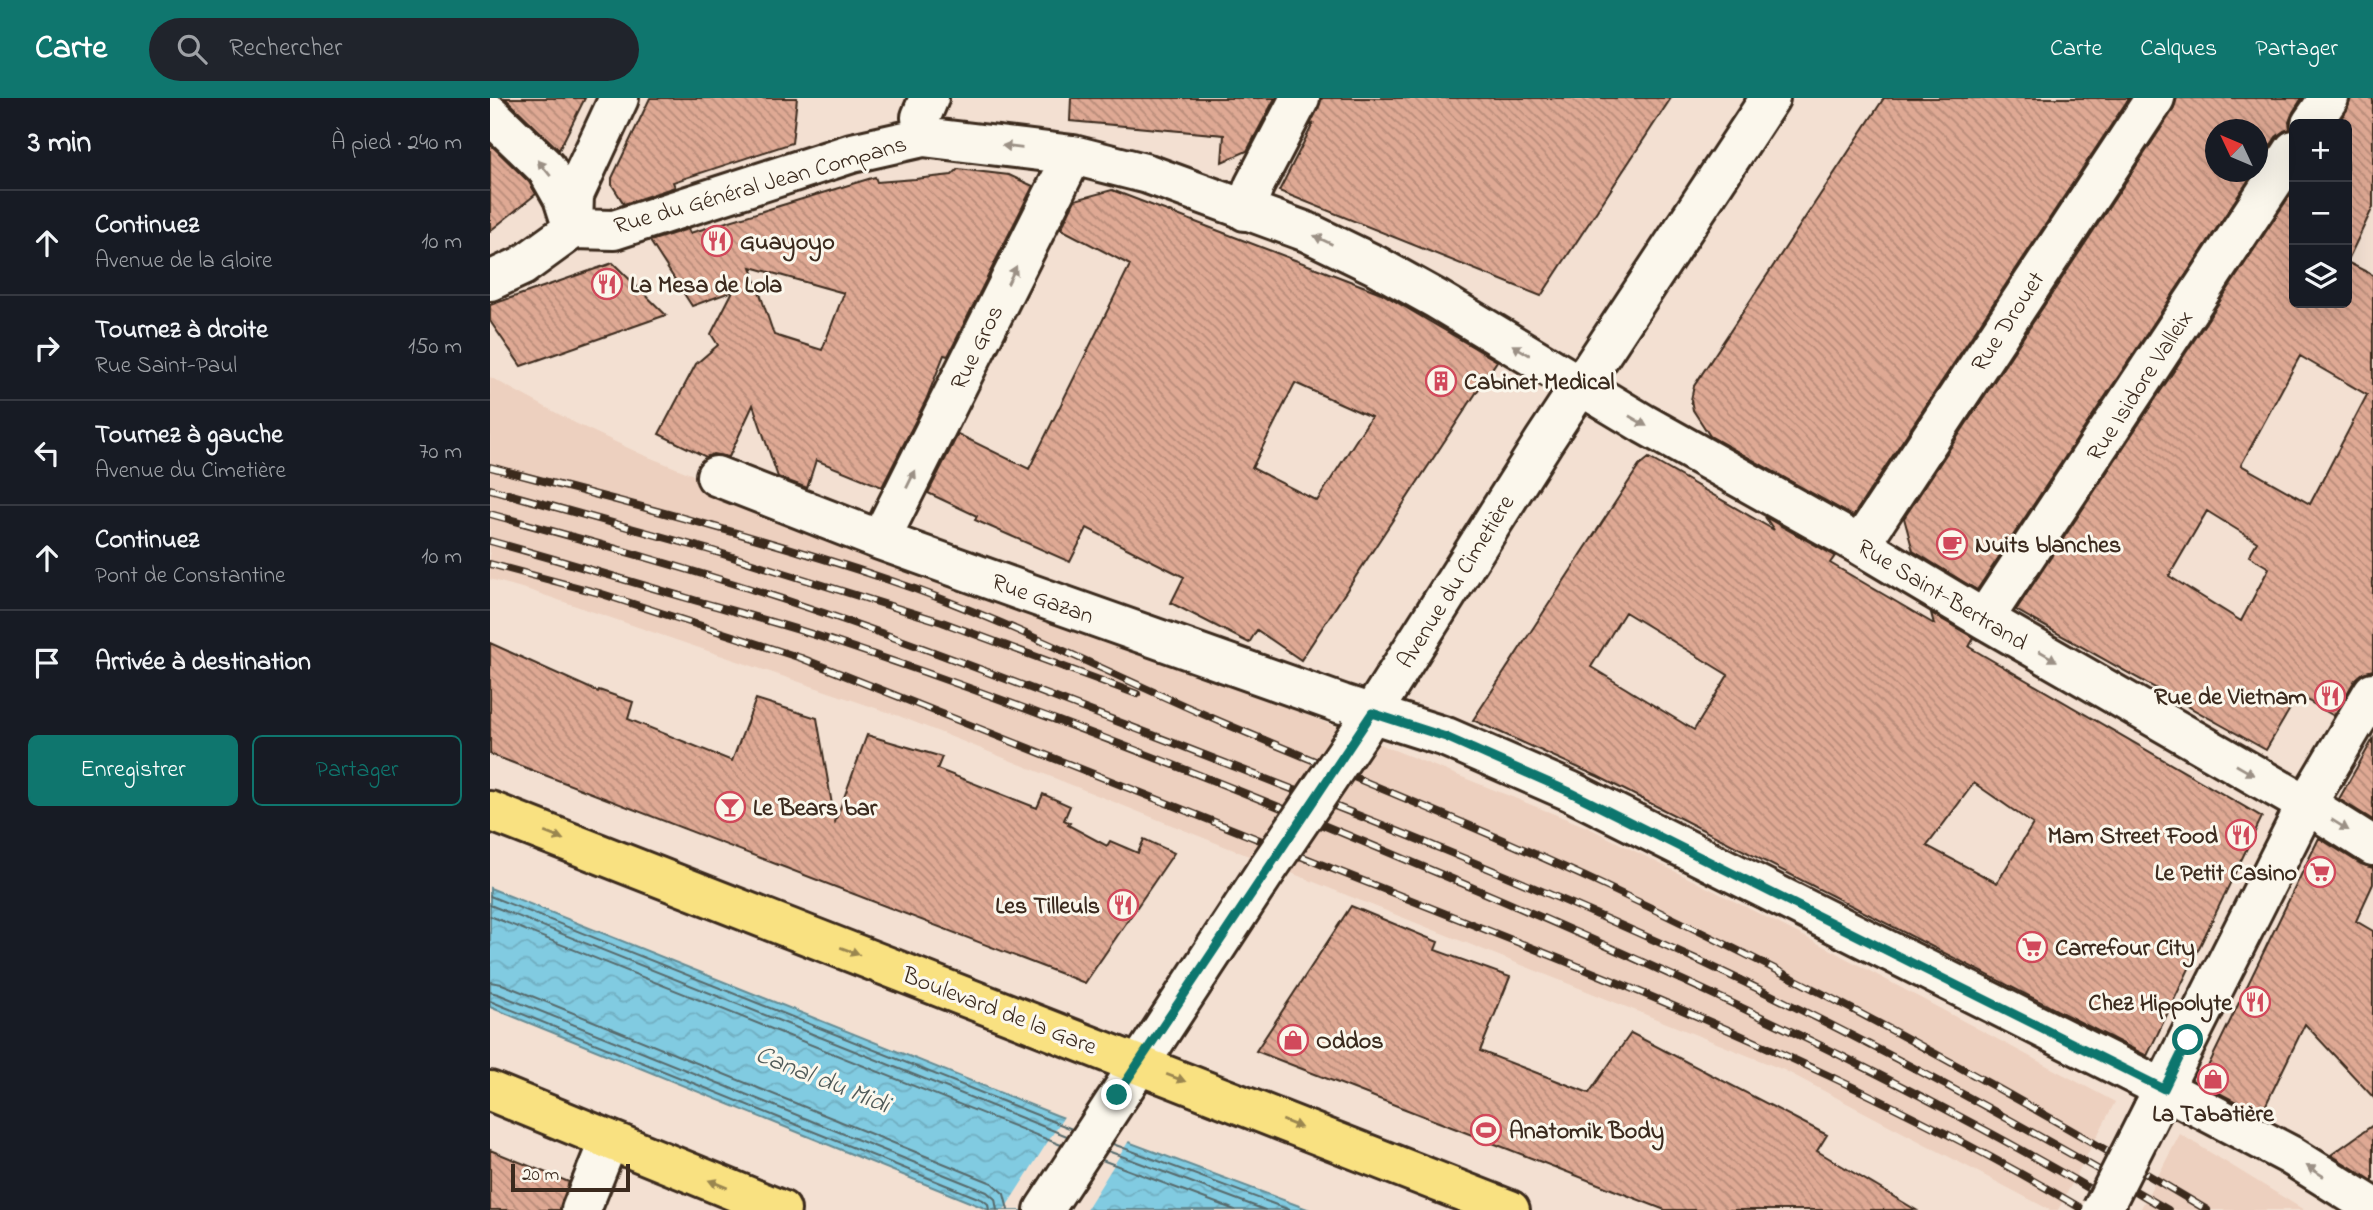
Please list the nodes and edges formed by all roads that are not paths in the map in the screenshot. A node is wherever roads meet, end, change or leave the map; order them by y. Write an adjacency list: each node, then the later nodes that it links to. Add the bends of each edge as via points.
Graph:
1 (619, 98): 13 (street, via 574,195)
2 (929, 98): 9 (street, via 920,117)
3 (1300, 98): 12 (street)
4 (1770, 98): 15 (street, Avenue du Cimetière)
5 (2155, 98): 18 (street, Rue Drouet)
6 (2329, 98): 8 (street)
7 (490, 114): 13 (street, one-way to 7, via 546,168)
8 (2314, 119)
9 (923, 137): 10 (street, Rue du Général Jean Compans, one-way to 9); 13 (street, Rue du Général Jean Compans, via 852,153 614,230)
10 (1073, 155): 12 (street, Rue du Général Jean Compans, via 1148,174); 17 (street, Rue Gros, one-way to 10)
11 (2289, 158): 19 (street, Rue Isidore Valleix)
12 (1244, 211): 15 (street, Rue du Général Jean Compans, one-way to 12, via 1374,265 1307,232)
13 (573, 229): 14 (street, via 522,266)
14 (490, 281)
15 (1580, 386): 18 (street, Rue Saint-Bertrand, one-way to 18); 21 (street, Avenue du Cimetière)
16 (716, 476): 17 (street, Rue Gazan)
17 (880, 540): 21 (street, Rue Gazan)
18 (1860, 545): 19 (street, Rue Saint-Bertrand)
19 (1984, 619): 22 (street, Rue Saint-Bertrand, one-way to 22)
20 (2370, 701): 22 (street)
21 (1366, 722): 25 (street, Avenue du Cimetière, bridge); 27 (street, Rue Gazan, via 1446,737 1570,792)
22 (2306, 805): 24 (street, Rue Saint-Bertrand, one-way to 24); 27 (street)
23 (490, 811): 25 (main road, Boulevard de la Gare, one-way to 25)
24 (2373, 846)
25 (1139, 1064): 32 (street, Avenue du Cimetière); 33 (main road, Boulevard de la Gare, one-way to 33)
26 (490, 1091): 28 (main road)
27 (2158, 1100): 29 (street, Rue Gazan, one-way to 27, via 2290,1156); 34 (street, bridge)
28 (609, 1140): 30 (street); 31 (main road, one-way to 28)
29 (2373, 1207)
30 (581, 1210)
31 (781, 1210)
32 (1044, 1210)
33 (1510, 1210)
34 (2102, 1210)

